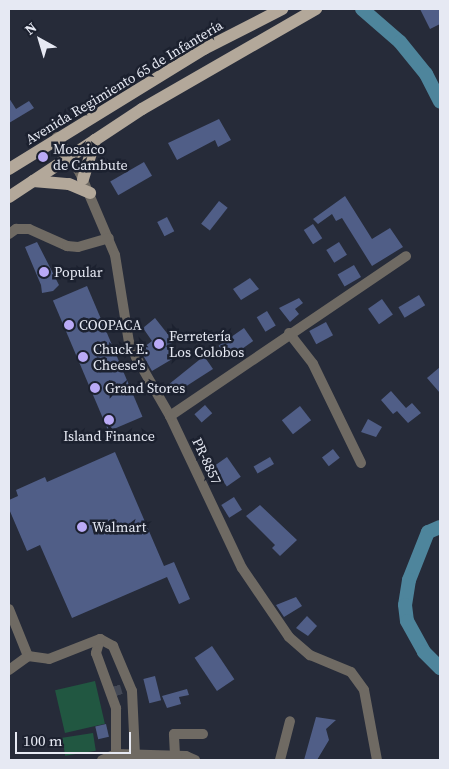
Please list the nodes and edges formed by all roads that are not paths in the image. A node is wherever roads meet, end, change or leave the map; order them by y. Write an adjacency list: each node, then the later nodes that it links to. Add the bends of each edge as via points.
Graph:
1 (282, 9): 3 (main road, Avenida Regimiento 65 de Infantería, via 204,49)
2 (311, 11): 4 (main road, via 213,66)
3 (57, 137): 5 (street, PR-8857); 6 (main road, Avenida Regimiento 65 de Infantería)
4 (95, 140): 5 (main road); 7 (main road)
5 (70, 156): 7 (street, PR-8857); 8 (main road)
6 (9, 169)
7 (83, 180): 9 (street, PR-8857)
8 (33, 181): 9 (main road, via 69,184); 10 (main road)
9 (90, 193): 12 (street, PR-8857)
10 (9, 197)
11 (9, 234): 12 (street, via 16,229 29,228 67,246 78,247)
12 (109, 238): 15 (street, PR-8857, via 115,255 129,342)
13 (406, 256): 14 (street)
14 (289, 333): 15 (street); 16 (street, via 312,364)
15 (170, 416): 31 (street, PR-8857, via 242,568 289,637 310,655 351,672 364,690)
16 (361, 463)
17 (9, 608): 19 (street)
18 (100, 640): 19 (street, via 49,659); 22 (street, via 96,653 111,682); 26 (street, via 113,646 132,691)
19 (28, 656): 20 (street)
20 (10, 667)
21 (118, 696): 22 (street)
22 (116, 708): 25 (street)
23 (290, 721): 30 (street)
24 (203, 734): 27 (street, via 174,734)
25 (116, 754): 26 (street); 28 (street)
26 (135, 754): 27 (street)
27 (175, 755): 29 (street)
28 (102, 760)
29 (195, 760)
30 (280, 760)
31 (377, 760)

